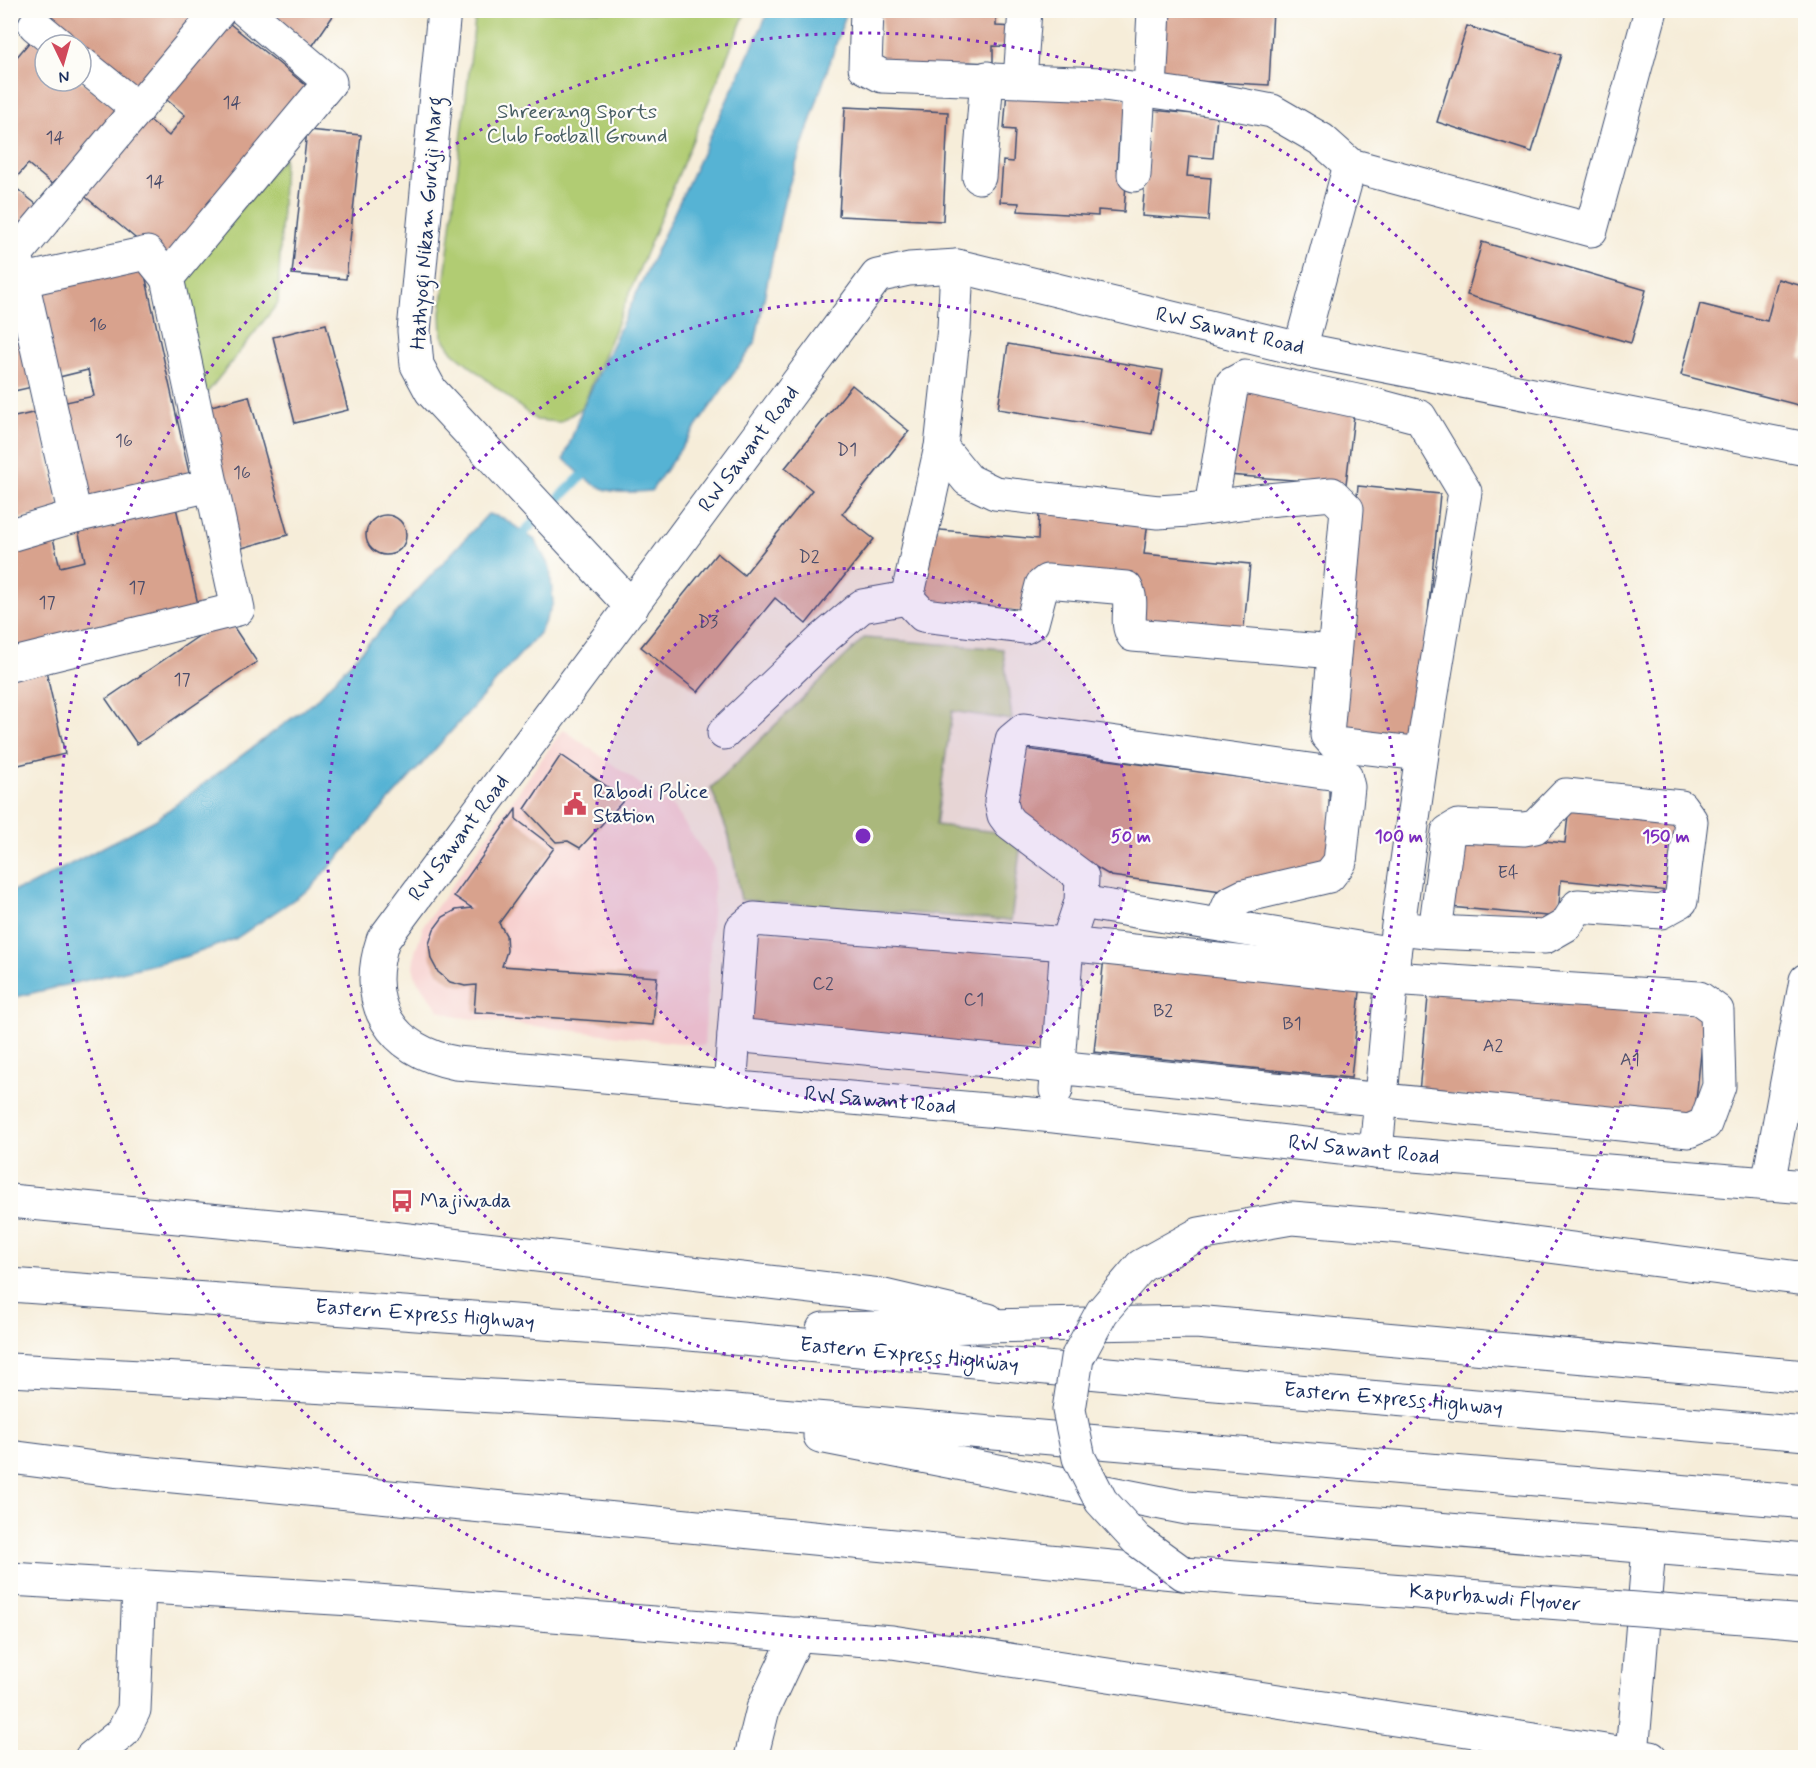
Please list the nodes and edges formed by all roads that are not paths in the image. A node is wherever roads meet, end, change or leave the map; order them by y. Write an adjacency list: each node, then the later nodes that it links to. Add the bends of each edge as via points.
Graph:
1 (219, 10): 12 (main road)
2 (245, 10): 17 (main road, via 330,82)
3 (444, 10): 27 (main road, Hathyogi Nikam Guruji Marg, via 414,332 417,365 431,391)
4 (867, 10): 9 (main road, via 865,67 882,76)
5 (1025, 10): 10 (main road)
6 (1154, 10): 11 (main road)
7 (1651, 10): 13 (main road, via 1591,230)
8 (93, 73): 12 (main road)
9 (987, 78): 10 (main road); 15 (main road)
10 (1020, 80): 11 (main road)
11 (1144, 90): 13 (main road, via 1272,111 1322,140); 14 (main road)
12 (138, 109): 18 (main road, via 16,254)
13 (1350, 165): 19 (main road)
14 (1134, 175)
15 (979, 177)
16 (957, 266): 19 (main road, RW Sawant Road); 20 (main road); 27 (main road, RW Sawant Road, via 909,268 878,276)
17 (166, 278): 18 (main road, via 147,253); 22 (main road)
18 (16, 281): 24 (main road)
19 (1300, 349): 21 (main road, RW Sawant Road)
20 (941, 447): 23 (main road, via 968,480 995,493 1158,512); 26 (main road)
21 (1806, 449)
22 (211, 485): 24 (main road); 29 (main road, via 238,609)
23 (1211, 507): 28 (main road, via 1332,494 1347,509); 31 (main road, via 1232,384 1245,377 1420,417 1465,492)
24 (75, 516): 25 (main road)
25 (10, 535)
26 (907, 598): 28 (main road, via 923,615 1025,627 1032,623 1042,585 1047,581 1126,588 1130,594 1129,628 1133,635); 30 (main road, via 862,606)
27 (632, 607): 40 (main road, RW Sawant Road, via 383,940 376,960 379,1001 387,1021 400,1037 435,1059)
28 (1334, 652): 31 (main road, via 1327,735 1335,744)
29 (10, 665)
30 (724, 733)
31 (1422, 754): 36 (main road)
32 (1081, 902): 33 (main road); 33 (main road, via 1082,876 1004,815 1001,801 1012,740 1023,730 1344,775 1348,787 1340,862 1329,876 1244,896 1230,903); 35 (main road)
33 (1221, 924): 36 (main road)
34 (1435, 932): 34 (main road, via 1545,937 1566,925 1578,906 1661,912 1681,901 1690,821 1681,807 1566,795 1534,827 1458,826 1448,832); 36 (main road)
35 (1067, 944): 36 (main road); 38 (main road, via 754,919 742,929); 39 (main road)
36 (1395, 953): 41 (main road); 41 (main road, via 1699,998 1717,1011 1719,1086 1705,1124 1689,1131)
37 (1806, 980): 44 (main road)
38 (734, 1035): 39 (main road); 40 (main road)
39 (1057, 1068): 41 (main road); 42 (main road)
40 (730, 1088): 42 (main road, RW Sawant Road)
41 (1381, 1098): 43 (main road)
42 (1054, 1116): 43 (main road, RW Sawant Road)
43 (1376, 1152): 44 (main road, RW Sawant Road)
44 (1768, 1184): 45 (main road, RW Sawant Road)
45 (1806, 1187)
46 (10, 1201): 49 (main road, via 357,1234 868,1294)
47 (1806, 1279): 59 (main road, bridge, via 1402,1227 1292,1218 1199,1234 1141,1266 1102,1312 1077,1358 1069,1410 1079,1458 1101,1501 1137,1540)
48 (10, 1285): 50 (main road, Eastern Express Highway)
49 (1008, 1325): 50 (main road); 52 (main road, via 1196,1322)
50 (669, 1332): 54 (main road, Eastern Express Highway, via 1192,1382)
51 (10, 1370): 53 (main road)
52 (1806, 1377)
53 (663, 1405): 56 (main road); 57 (main road, via 1187,1508)
54 (1806, 1434)
55 (10, 1457): 59 (main road, Kapurbawdi Flyover)
56 (1806, 1502)
57 (1649, 1547): 58 (main road); 64 (main road)
58 (1806, 1560)
59 (1184, 1574): 62 (main road, Kapurbawdi Flyover, bridge)
60 (10, 1579): 61 (main road)
61 (139, 1586): 63 (main road); 65 (main road, via 134,1710 123,1732)
62 (1806, 1622)
63 (798, 1634): 64 (main road, via 892,1642); 66 (main road, via 763,1709)
64 (1637, 1757)
65 (91, 1758)
66 (751, 1758)

